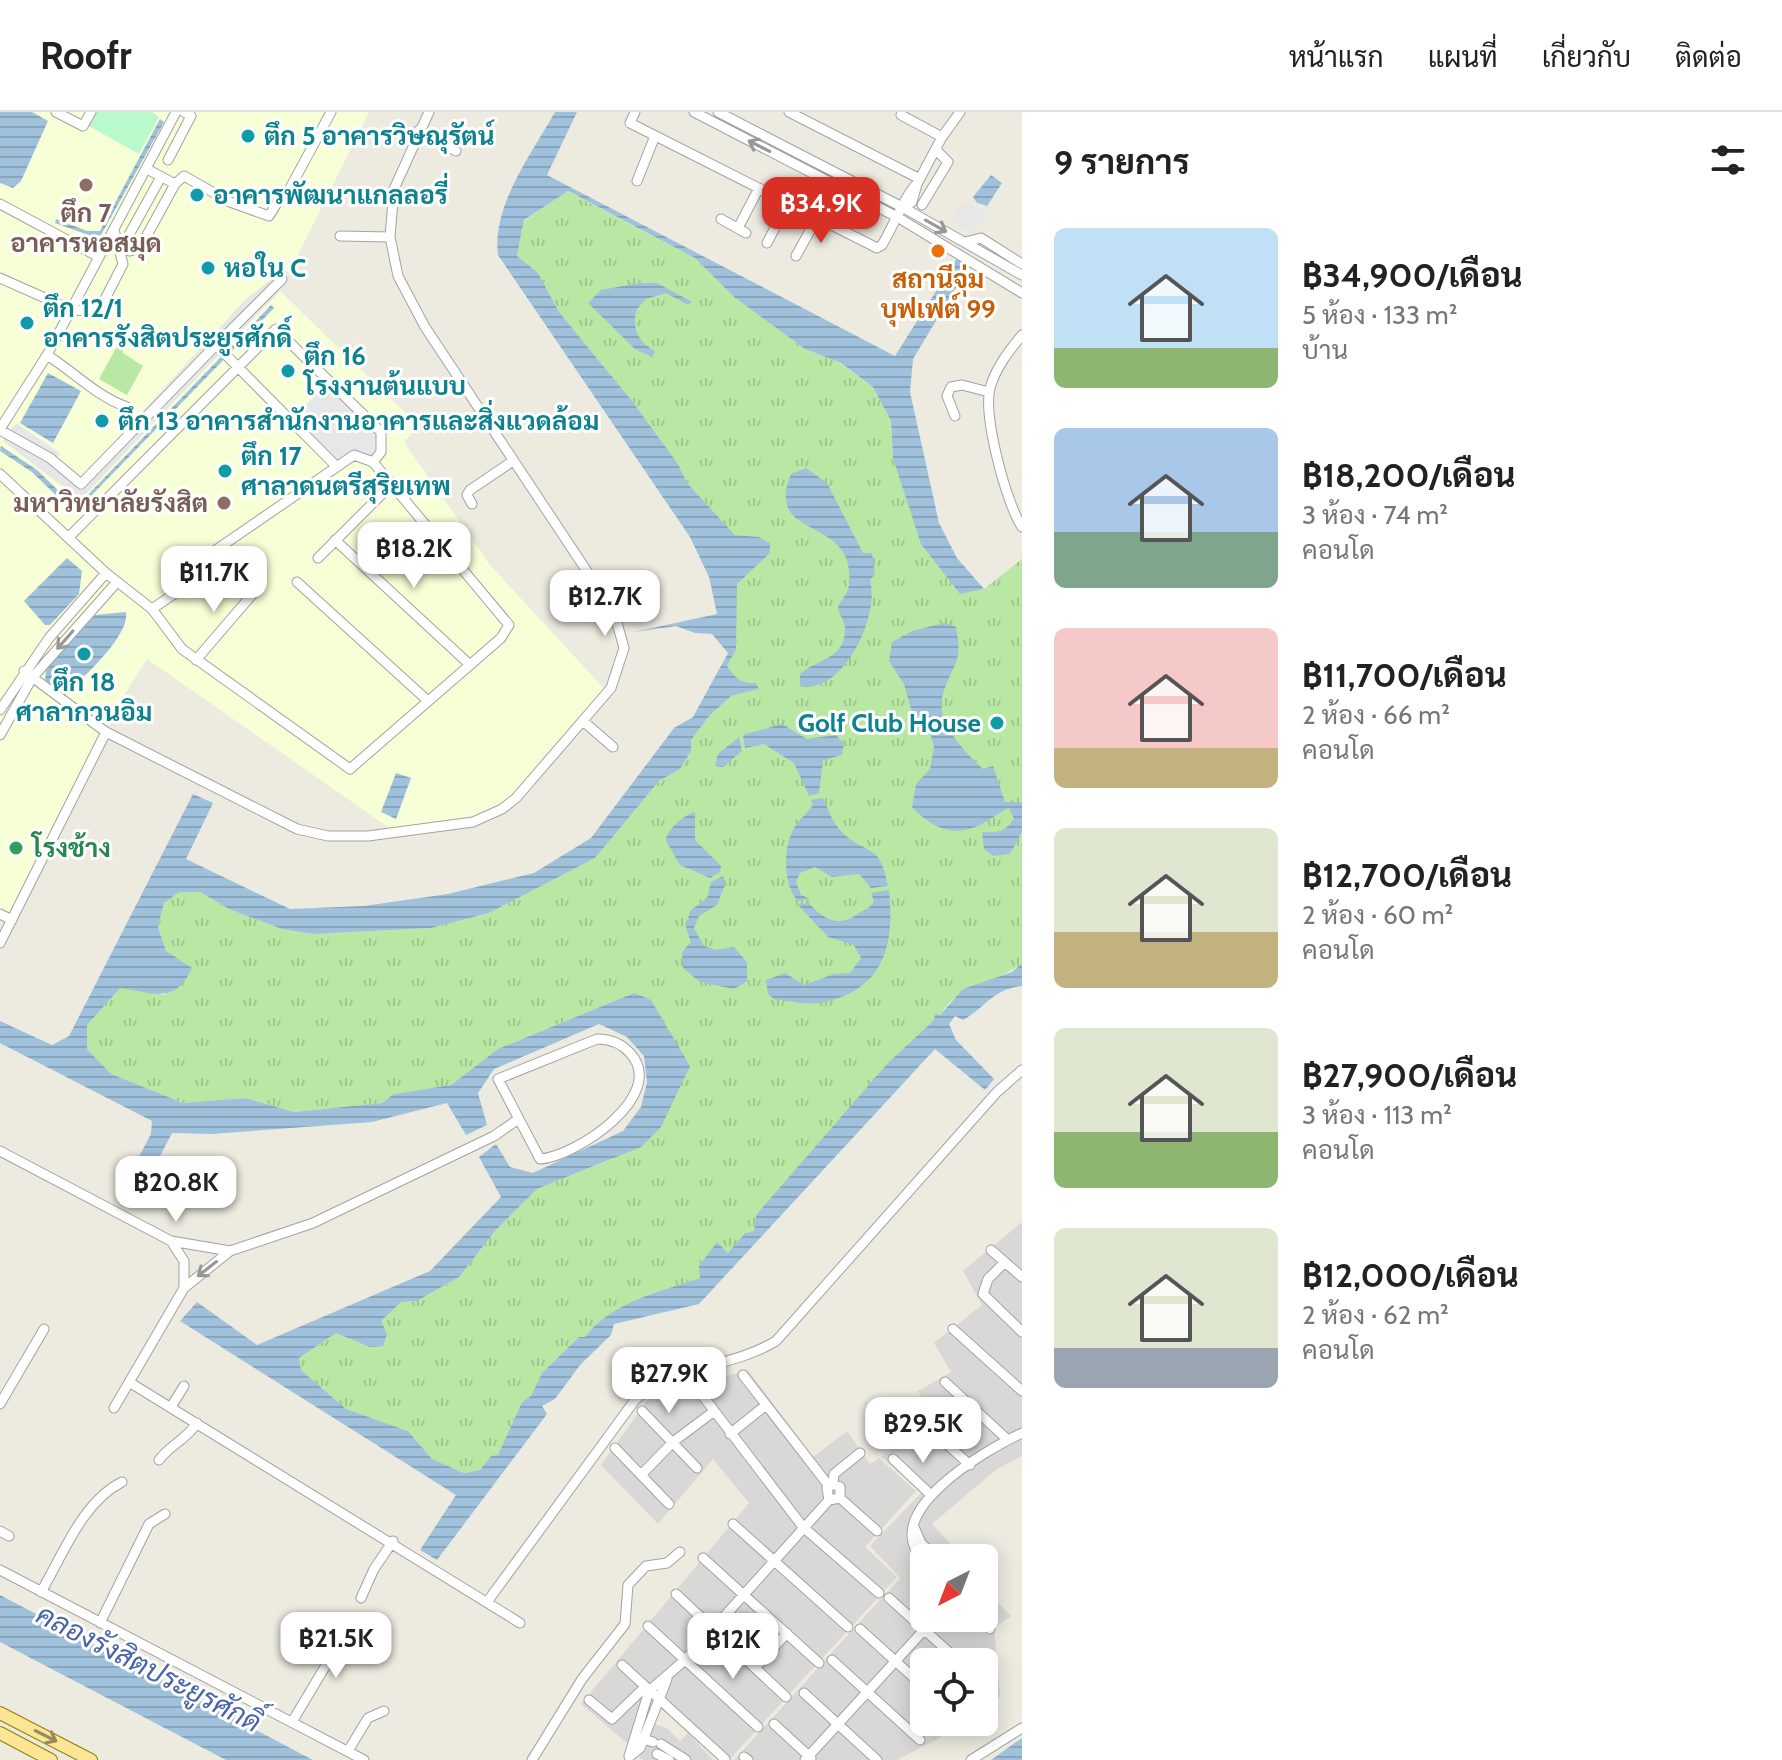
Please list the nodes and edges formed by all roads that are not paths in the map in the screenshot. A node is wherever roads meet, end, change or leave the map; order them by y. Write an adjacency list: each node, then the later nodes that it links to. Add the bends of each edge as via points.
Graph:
1 (56, 112): 2 (street, via 83,126)
2 (91, 112)
3 (176, 112): 19 (street)
4 (331, 112): 23 (street, via 288,192 269,216 184,176)
5 (429, 112): 13 (street)
6 (635, 112): 14 (street, via 630,123)
7 (694, 112): 30 (street, one-way to 7)
8 (718, 112): 28 (street)
9 (789, 112): 22 (street)
10 (960, 112): 15 (street)
11 (189, 113): 18 (street)
12 (901, 115): 15 (street)
13 (419, 130): 17 (street); 34 (street, via 394,189)
14 (655, 136): 21 (street); 24 (street)
15 (942, 137): 16 (street)
16 (936, 150): 22 (street); 27 (street, via 945,157 946,168)
17 (456, 151)
18 (168, 160)
19 (147, 169): 20 (street); 32 (street)
20 (161, 177): 23 (street); 23 (street, via 125,242 130,251 140,248)
21 (637, 181)
22 (918, 181): 28 (street)
23 (175, 184)
24 (759, 188): 25 (street); 31 (street, via 742,230)
25 (788, 203): 29 (street); 36 (street)
26 (0, 204): 38 (street)
27 (922, 205)
28 (904, 208): 30 (street); 35 (street, one-way to 35)
29 (817, 218): 30 (street, via 880,248); 37 (street)
30 (899, 218): 43 (street)
31 (721, 219)
32 (114, 230): 38 (street); 44 (street, via 123,257 114,284 93,311)
33 (340, 236): 34 (street)
34 (390, 237): 53 (street, via 398,276 418,315)
35 (965, 242): 39 (street, via 981,238); 40 (street)
36 (767, 243)
37 (796, 256)
38 (99, 257): 44 (street)
39 (1022, 264)
40 (1022, 275)
41 (0, 278): 44 (street)
42 (282, 279): 46 (street)
43 (1022, 293)
44 (72, 310): 47 (street)
45 (1021, 336): 49 (street, via 1000,363)
46 (218, 347): 48 (street); 52 (street, via 81,484 50,458)
47 (47, 355): 50 (street, via 88,387); 52 (street)
48 (239, 367): 54 (street, via 272,330 279,331 381,432 383,442); 55 (street); 60 (street)
49 (989, 392): 51 (street, via 951,387 947,396); 59 (street, via 1006,488)
50 (127, 407)
51 (955, 416)
52 (0, 429)
53 (513, 461): 58 (street, via 470,490); 73 (street, via 606,598 623,638 617,675)
54 (373, 462): 55 (street, via 354,455); 57 (street)
55 (336, 466): 67 (street, via 194,565 174,594)
56 (0, 474): 60 (street)
57 (392, 484): 61 (street); 69 (street, via 507,619 505,633)
58 (472, 504)
59 (1022, 527)
60 (70, 536): 63 (street)
61 (335, 540): 62 (street); 69 (street)
62 (318, 558)
63 (106, 573): 64 (street); 70 (street)
64 (117, 582): 67 (street); 70 (street, one-way to 70)
65 (297, 582): 71 (street)
66 (256, 590): 68 (street)
67 (152, 609): 68 (street)
68 (196, 660): 71 (street, via 350,769)
69 (469, 664): 71 (street)
70 (28, 674): 72 (street); 74 (street); 75 (street)
71 (427, 700)
72 (0, 710)
73 (583, 721): 74 (street, via 523,791 490,816 444,827 350,837 297,829); 76 (street)
74 (106, 732): 78 (street)
75 (0, 735)
76 (613, 747)
77 (0, 914): 78 (street)
78 (12, 920): 79 (street)
79 (0, 943)
80 (1022, 1070): 141 (street, via 776,1341 746,1357 659,1382 635,1400)
81 (517, 1120): 81 (street, via 498,1083 501,1076 597,1039 614,1041 636,1060 639,1085 633,1101 579,1142 540,1159); 85 (street, via 313,1223)
82 (0, 1151): 83 (street)
83 (171, 1241): 85 (street); 88 (street, via 184,1261)
84 (991, 1250): 86 (street)
85 (230, 1251): 88 (street, one-way to 88)
86 (1005, 1262): 87 (street); 91 (street, via 988,1279 983,1294)
87 (1022, 1277)
88 (184, 1288): 93 (street)
89 (44, 1329): 98 (street)
90 (953, 1329): 97 (street)
91 (1022, 1332)
92 (743, 1375): 99 (street)
93 (129, 1382): 100 (street); 101 (street)
94 (945, 1382): 108 (street)
95 (184, 1386): 100 (street)
96 (696, 1387): 103 (street)
97 (1022, 1391)
98 (0, 1404)
99 (766, 1405): 107 (street); 118 (street)
100 (171, 1407): 104 (street)
101 (114, 1408)
102 (642, 1411): 109 (street)
103 (713, 1412): 107 (street); 109 (street)
104 (197, 1423): 113 (street); 128 (street)
105 (931, 1430): 114 (street)
106 (1022, 1433): 108 (street)
107 (730, 1434): 126 (street)
108 (1008, 1440): 114 (street)
109 (673, 1442): 115 (street); 116 (street)
110 (615, 1448): 116 (street)
111 (860, 1453): 118 (street, via 834,1474)
112 (893, 1459): 119 (street)
113 (159, 1460)
114 (970, 1465): 119 (street)
115 (697, 1468)
116 (642, 1474): 122 (street)
117 (122, 1482): 135 (street, via 92,1505)
118 (831, 1485): 120 (street, via 840,1487); 121 (street)
119 (931, 1495): 124 (street)
120 (840, 1498): 121 (street); 127 (street)
121 (829, 1500): 126 (street)
122 (669, 1504)
123 (165, 1514): 144 (street, via 149,1524)
124 (913, 1523): 129 (street); 130 (street)
125 (733, 1524): 133 (street)
126 (803, 1527): 133 (street); 136 (street)
127 (877, 1531)
128 (393, 1541): 139 (street); 141 (street)
129 (912, 1544)
130 (922, 1544)
131 (680, 1552): 184 (street, via 667,1563 646,1566 628,1585 625,1624 582,1679)
132 (703, 1558): 138 (street)
133 (775, 1561): 138 (street); 147 (street)
134 (0, 1570): 135 (street)
135 (41, 1592): 144 (street)
136 (879, 1593)
137 (676, 1594): 149 (street)
138 (746, 1594): 149 (street); 152 (street)
139 (361, 1598)
140 (889, 1598): 142 (street)
141 (487, 1602): 145 (street)
142 (910, 1617)
143 (353, 1620): 170 (street)
144 (100, 1623): 170 (street)
145 (520, 1623)
146 (648, 1626): 154 (street)
147 (848, 1627)
148 (860, 1629): 156 (street)
149 (713, 1630): 154 (street); 159 (street)
150 (922, 1632): 156 (street)
151 (926, 1632): 153 (street)
152 (787, 1633): 157 (street); 159 (street)
153 (944, 1648)
154 (685, 1660): 161 (street); 173 (street)
155 (832, 1660): 163 (street)
156 (895, 1661): 160 (street); 163 (street)
157 (819, 1663)
158 (622, 1665): 162 (street)
159 (755, 1668): 165 (street)
160 (910, 1674)
161 (667, 1679): 162 (street); 167 (street)
162 (647, 1689): 166 (street, via 612,1719); 167 (street); 177 (street)
163 (867, 1692): 172 (street); 176 (street)
164 (804, 1693): 172 (street)
165 (786, 1697)
166 (589, 1700)
167 (658, 1700): 177 (street); 179 (street)
168 (384, 1711): 178 (street, via 368,1718)
169 (0, 1713): 182 (main road, one-way to 182)
170 (292, 1722): 178 (street)
171 (774, 1724): 180 (street)
172 (837, 1725): 180 (street); 187 (street)
173 (758, 1727)
174 (1022, 1728): 188 (street)
175 (0, 1733): 181 (main road)
176 (920, 1740)
177 (642, 1748): 185 (street); 186 (street)
178 (348, 1751): 183 (street)
179 (725, 1759)
180 (809, 1759)
181 (51, 1760)
182 (91, 1760)
183 (364, 1760)
184 (532, 1760)
185 (669, 1760)
186 (686, 1760)
187 (877, 1760)
188 (971, 1760)

